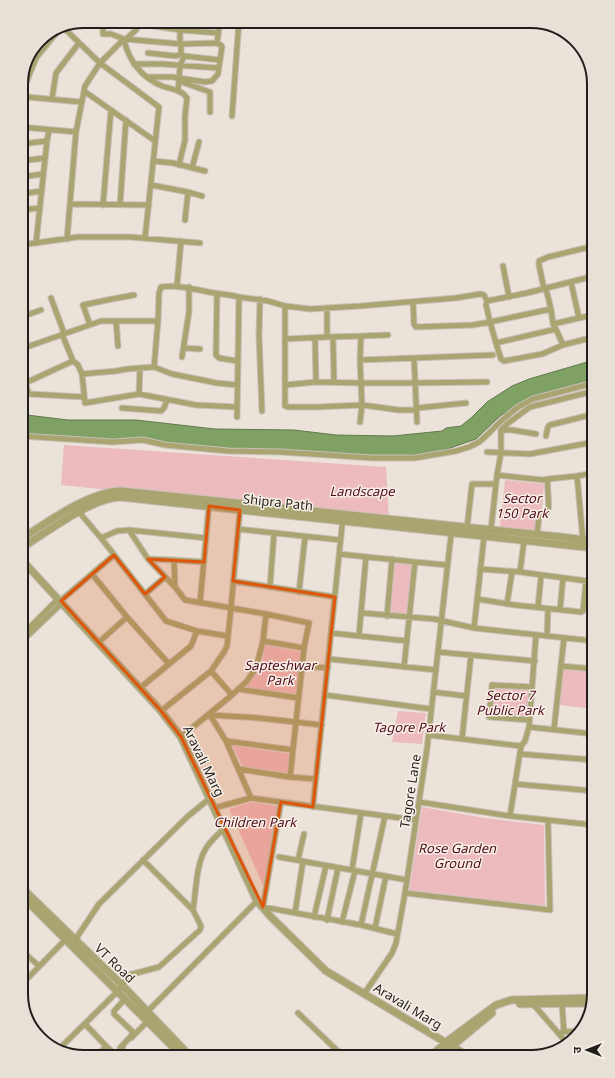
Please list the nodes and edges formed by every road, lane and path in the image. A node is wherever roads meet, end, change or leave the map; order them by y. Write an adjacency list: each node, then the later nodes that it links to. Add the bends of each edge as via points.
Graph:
1 (103, 28): 10 (street, via 103,34)
2 (135, 28): 10 (street)
3 (170, 28): 6 (street)
4 (219, 28): 8 (street)
5 (238, 28): 31 (street)
6 (180, 30): 8 (street); 13 (street)
7 (67, 31): 11 (street)
8 (218, 33): 12 (street)
9 (54, 36): 21 (street, via 36,58)
10 (125, 39): 13 (street); 17 (street); 18 (street)
11 (79, 43): 17 (street); 27 (street, via 56,73)
12 (216, 43): 13 (street); 16 (street, via 222,46)
13 (180, 44): 15 (street)
14 (148, 53): 15 (street)
15 (182, 55): 16 (street); 19 (street)
16 (220, 60): 20 (street)
17 (100, 63): 24 (street); 37 (street, via 159,107)
18 (134, 64): 19 (street); 22 (street)
19 (180, 66): 20 (street); 23 (street)
20 (218, 68): 23 (street, via 218,74 210,82)
21 (29, 75)
22 (147, 77): 23 (street, via 165,76); 25 (street)
23 (180, 79): 25 (street); 30 (street, via 210,92)
24 (84, 91): 28 (street); 29 (street)
25 (178, 91): 43 (street, via 186,96 187,101 185,140)
26 (28, 97): 27 (street)
27 (52, 100): 28 (street)
28 (81, 102): 35 (street)
29 (111, 110): 32 (street); 54 (street)
30 (210, 112)
31 (232, 116)
32 (126, 120): 37 (street); 55 (street)
33 (28, 128): 34 (street)
34 (49, 130): 35 (street); 36 (street)
35 (76, 132): 53 (street)
36 (47, 141): 39 (street); 40 (street)
37 (155, 141): 42 (street)
38 (200, 142): 44 (street)
39 (28, 143)
40 (45, 158): 41 (street); 46 (street)
41 (28, 160)
42 (153, 161): 43 (street); 48 (street)
43 (179, 165): 44 (street)
44 (192, 168): 45 (street)
45 (205, 172)
46 (43, 174): 47 (street); 49 (street)
47 (28, 176)
48 (151, 185): 50 (street); 56 (street)
49 (42, 191): 51 (street); 57 (street)
50 (188, 192): 52 (street); 59 (street)
51 (28, 193)
52 (202, 196)
53 (70, 204): 54 (street); 61 (street)
54 (102, 204): 55 (street)
55 (120, 205): 56 (street)
56 (149, 205): 60 (street)
57 (40, 208): 58 (street); 63 (street)
58 (28, 209)
59 (185, 220)
60 (146, 238): 61 (street); 62 (street)
61 (67, 239): 63 (street)
62 (181, 241): 64 (street); 70 (street)
63 (36, 243): 65 (street)
64 (200, 243)
65 (28, 244)
66 (587, 248): 72 (street, via 539,261)
67 (503, 266): 76 (street)
68 (587, 278): 69 (street)
69 (571, 282): 72 (street); 87 (street)
70 (177, 286): 71 (street); 89 (street, via 160,287)
71 (189, 287): 73 (street); 105 (street, via 189,312)
72 (545, 289): 76 (street); 83 (street)
73 (217, 293): 75 (street); 112 (street, via 216,355 219,358)
74 (134, 296): 91 (street, via 83,306)
75 (239, 297): 78 (street); 112 (street)
76 (509, 297): 79 (street)
77 (51, 298): 93 (street)
78 (260, 299): 81 (street); 135 (street)
79 (487, 301): 80 (street, via 484,295 480,294); 90 (street)
80 (412, 302): 82 (street); 90 (street, via 414,324 419,327)
81 (285, 306): 82 (street); 99 (street)
82 (327, 308): 96 (street)
83 (550, 309): 90 (street); 92 (street)
84 (41, 310): 85 (street)
85 (28, 315)
86 (587, 316): 87 (street)
87 (579, 318): 92 (street)
88 (116, 321): 89 (street); 91 (street, via 101,321); 104 (street)
89 (158, 321): 113 (street)
90 (490, 322): 101 (street)
91 (90, 325): 93 (street)
92 (555, 326): 101 (street); 102 (street)
93 (63, 334): 103 (street); 111 (street)
94 (388, 335): 95 (street)
95 (361, 336): 97 (street); 110 (street)
96 (327, 337): 97 (street); 98 (street)
97 (333, 337): 118 (street)
98 (315, 338): 99 (street); 117 (street)
99 (285, 339): 124 (street)
100 (587, 339): 102 (street)
101 (496, 342): 102 (street, via 505,361 542,354)
102 (563, 345)
103 (28, 346)
104 (118, 346)
105 (184, 348): 106 (street); 108 (street)
106 (200, 349)
107 (493, 355): 109 (street)
108 (182, 357)
109 (414, 358): 110 (street); 121 (street)
110 (360, 360): 120 (street)
111 (73, 361): 115 (street); 116 (street)
112 (238, 361): 123 (street)
113 (154, 367): 114 (street); 123 (street, via 180,376)
114 (140, 368): 115 (street); 127 (street)
115 (82, 374): 128 (street)
116 (28, 382)
117 (316, 382): 118 (street); 124 (street)
118 (334, 382): 120 (street)
119 (488, 382): 121 (street)
120 (360, 383): 121 (street); 131 (street)
121 (416, 383): 134 (street)
122 (587, 384): 142 (street, via 533,399 518,407 488,435 469,447 415,458 228,451 143,440 113,442)
123 (237, 385): 132 (street)
124 (285, 385): 131 (street, via 286,407)
125 (28, 392): 128 (street)
126 (587, 393): 140 (street, via 530,407)
127 (139, 394): 128 (street, via 85,403); 129 (street)
128 (84, 397)
129 (167, 400): 132 (street, via 196,405); 133 (street, via 161,411)
130 (466, 403): 134 (street)
131 (362, 405): 134 (street, via 398,410); 138 (street)
132 (237, 407): 137 (street)
133 (122, 408)
134 (417, 409): 139 (street)
135 (262, 411)
136 (587, 416): 143 (street, via 550,425)
137 (237, 418)
138 (360, 422)
139 (417, 422)
140 (502, 430): 141 (street); 146 (street)
141 (536, 434)
142 (28, 436)
143 (546, 436)
144 (587, 443): 146 (street, via 530,454)
145 (487, 452): 146 (street)
146 (501, 453): 148 (street)
147 (587, 474): 149 (street)
148 (497, 475): 150 (street); 151 (street)
149 (577, 476): 150 (street); 169 (street)
150 (548, 479): 162 (street, via 548,508 539,517)
151 (496, 484): 156 (street, via 472,484); 159 (street)
152 (209, 503): 153 (street, Shipra Path); 154 (street, Shipra Path, via 120,497 105,499); 155 (street, Shipra Path); 163 (street, Shipra Path, via 112,491 53,518); 167 (street)
153 (240, 510): 155 (street, Shipra Path); 157 (street)
154 (79, 512): 166 (street); 172 (street, Shipra Path)
155 (343, 518): 158 (street, Shipra Path); 168 (street)
156 (467, 528): 158 (street, Shipra Path); 159 (street, Shipra Path)
157 (238, 529): 161 (street); 191 (street)
158 (451, 529): 165 (street, Shipra Path); 182 (street, Tagore Lane)
159 (491, 529): 162 (street, Shipra Path)
160 (130, 530): 166 (street, via 117,531); 167 (street); 177 (street)
161 (274, 533): 164 (street); 194 (street)
162 (537, 534): 169 (street, Shipra Path)
163 (28, 535)
164 (305, 537): 168 (street); 195 (street)
165 (484, 537): 171 (street, Shipra Path); 184 (street)
166 (101, 538): 175 (street)
167 (206, 538): 180 (street)
168 (340, 540): 174 (street)
169 (583, 540): 170 (street, Shipra Path)
170 (587, 540)
171 (524, 541): 173 (street, Shipra Path); 186 (street)
172 (28, 544)
173 (587, 547)
174 (339, 554): 176 (street); 197 (street)
175 (114, 555): 187 (street); 196 (street)
176 (366, 557): 178 (street); 206 (street)
177 (148, 559): 179 (street); 189 (street)
178 (392, 559): 181 (street); 208 (street)
179 (174, 560): 180 (street); 193 (street)
180 (204, 562): 200 (street)
181 (415, 562): 182 (street); 210 (street)
182 (447, 565): 211 (street, Tagore Lane)
183 (28, 567): 199 (street, Aravali Marg)
184 (480, 569): 185 (street); 198 (street)
185 (512, 572): 186 (street); 201 (street)
186 (520, 572): 188 (street)
187 (92, 574): 199 (street); 209 (street)
188 (541, 576): 190 (street); 202 (street)
189 (165, 577): 193 (street); 196 (street)
190 (563, 578): 192 (street); 205 (street)
191 (233, 581): 194 (street); 203 (street)
192 (586, 581): 205 (street, via 583,611)
193 (176, 587): 200 (street, via 185,600)
194 (270, 587): 195 (street)
195 (299, 592): 197 (street)
196 (145, 594): 214 (street, via 166,621)
197 (335, 597): 215 (street)
198 (477, 599): 201 (street); 212 (street)
199 (60, 602): 213 (street, via 54,603); 216 (street, via 59,606); 225 (street, Aravali Marg)
200 (200, 603): 203 (street)
201 (507, 604): 202 (street)
202 (538, 607): 204 (street)
203 (231, 608): 207 (street); 217 (street)
204 (548, 609): 205 (street); 220 (street)
205 (560, 610)
206 (362, 613): 208 (street); 218 (street)
207 (266, 614): 224 (street); 226 (street, via 309,622)
208 (388, 616): 210 (street)
209 (127, 617): 225 (street); 231 (street)
210 (410, 617): 211 (street); 222 (street)
211 (440, 622): 212 (street); 227 (street, Tagore Lane)
212 (474, 628): 219 (street)
213 (28, 629)
214 (197, 632): 217 (street); 231 (street, via 191,646)
215 (331, 633): 218 (street); 229 (street)
216 (28, 635)
217 (228, 636): 237 (street, via 224,652)
218 (359, 636): 222 (street)
219 (536, 636): 220 (street); 230 (street)
220 (547, 636): 221 (street)
221 (564, 638): 223 (street); 233 (street)
222 (407, 640): 234 (street)
223 (587, 640)
224 (263, 641): 226 (street); 241 (street, via 256,668)
225 (99, 642): 240 (street, Aravali Marg)
226 (304, 648): 232 (street)
227 (438, 652): 228 (street); 238 (street, Tagore Lane)
228 (471, 655): 230 (street); 245 (street)
229 (329, 659): 234 (street); 235 (street)
230 (535, 661): 239 (street)
231 (169, 664): 240 (street)
232 (302, 666): 235 (street); 246 (street)
233 (561, 666): 236 (street); 254 (street)
234 (404, 667): 238 (street)
235 (328, 668): 244 (street)
236 (587, 668)
237 (211, 670): 243 (street); 248 (street)
238 (436, 670): 242 (street, Tagore Lane)
239 (532, 687): 250 (street); 250 (street, via 492,685 489,717)
240 (140, 688): 248 (street, Aravali Marg)
241 (238, 689): 243 (street); 246 (street)
242 (433, 692): 245 (street); 247 (street, Tagore Lane)
243 (232, 695): 249 (street)
244 (326, 695): 247 (street); 252 (street)
245 (466, 696): 258 (street)
246 (299, 698): 251 (street)
247 (431, 709): 256 (street, Tagore Lane)
248 (161, 711): 257 (street, Aravali Marg)
249 (210, 715): 251 (street); 257 (street); 259 (street)
250 (530, 720): 253 (street)
251 (297, 722): 252 (street); 261 (street)
252 (322, 725): 266 (street)
253 (529, 727): 254 (street); 260 (street)
254 (554, 730): 255 (street)
255 (587, 733)
256 (429, 735): 258 (street); 272 (street, Tagore Lane)
257 (181, 738): 270 (street, Aravali Marg)
258 (462, 739): 260 (street)
259 (226, 741): 261 (street); 264 (street)
260 (521, 746): 262 (street)
261 (293, 750): 265 (street)
262 (520, 754): 263 (street); 267 (street)
263 (587, 759)
264 (239, 769): 265 (street); 269 (street)
265 (290, 777): 266 (street)
266 (316, 779): 273 (street)
267 (515, 784): 268 (street); 277 (street)
268 (587, 790)
269 (251, 798): 271 (street); 274 (street)
270 (209, 799): 274 (street, Aravali Marg); 284 (street, via 186,817)
271 (281, 802): 273 (street); 296 (street)
272 (419, 802): 277 (street); 278 (street, Tagore Lane)
273 (313, 807): 275 (street)
274 (214, 808): 281 (street, Aravali Marg)
275 (361, 813): 276 (street); 288 (street)
276 (385, 816): 278 (street); 289 (street)
277 (510, 816): 279 (street)
278 (416, 820): 291 (street, Tagore Lane, via 414,849)
279 (548, 820): 280 (street); 292 (street, via 550,910)
280 (587, 824)
281 (223, 829): 294 (street, Aravali Marg); 297 (street, via 205,849)
282 (304, 834): 285 (street)
283 (279, 857): 285 (street)
284 (143, 860): 297 (street); 306 (street, via 99,904)
285 (300, 861): 286 (street); 298 (street)
286 (326, 866): 287 (street); 299 (street)
287 (338, 868): 288 (street); 300 (street)
288 (353, 870): 289 (street); 301 (street)
289 (372, 874): 290 (street); 302 (street)
290 (386, 876): 291 (street); 303 (street)
291 (407, 880): 292 (street, Tagore Lane)
292 (405, 893): 304 (street, Tagore Lane)
293 (28, 894): 306 (street, VT Road)
294 (257, 901): 296 (street, Aravali Marg); 317 (street)
295 (28, 902): 305 (street, VT Road)
296 (263, 907): 298 (street); 311 (street, Aravali Marg, via 326,972)
297 (193, 910): 310 (street, via 202,926 200,930 159,966 128,975)
298 (294, 913): 299 (street)
299 (314, 917): 300 (street)
300 (327, 920): 301 (street)
301 (342, 922): 302 (street)
302 (361, 926): 303 (street)
303 (375, 928): 304 (street)
304 (397, 934): 311 (street, Tagore Lane, via 392,953)
305 (66, 939): 308 (street); 310 (street, VT Road)
306 (75, 940): 310 (street, VT Road)
307 (28, 956): 308 (street)
308 (39, 966): 309 (street)
309 (28, 978)
310 (120, 988): 313 (street, VT Road); 317 (street, VT Road); 320 (street)
311 (364, 994): 325 (street, Aravali Marg)
312 (587, 998): 325 (street, via 504,1001)
313 (126, 999): 319 (street, VT Road); 328 (street, via 114,1011 114,1014 132,1031 132,1035)
314 (586, 1003): 316 (street)
315 (533, 1004): 316 (street); 321 (street); 325 (street, via 504,1005)
316 (562, 1004): 322 (street)
317 (147, 1012): 333 (street, VT Road)
318 (298, 1013): 334 (street)
319 (148, 1021): 331 (street); 332 (street, VT Road)
320 (85, 1024): 326 (street); 327 (street)
321 (556, 1032): 322 (street); 324 (street)
322 (564, 1032): 323 (street)
323 (567, 1032)
324 (564, 1040)
325 (449, 1044): 335 (street); 336 (street); 337 (street, Aravali Marg)
326 (63, 1046)
327 (106, 1046): 329 (street); 330 (street)
328 (120, 1048)
329 (102, 1050)
330 (110, 1050)
331 (121, 1050)
332 (177, 1050)
333 (184, 1050)
334 (337, 1050)
335 (440, 1050)
336 (445, 1050)
337 (459, 1050)

